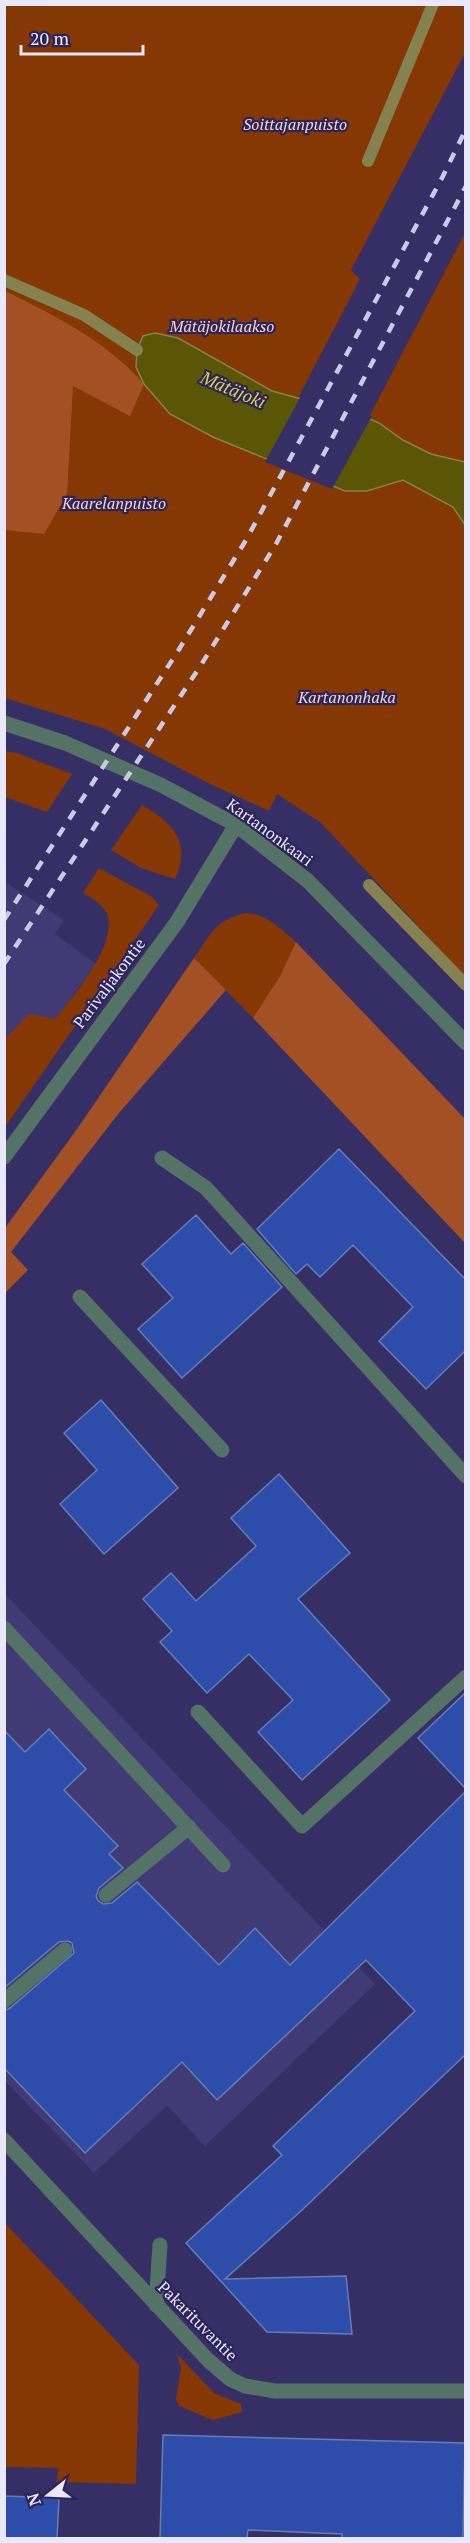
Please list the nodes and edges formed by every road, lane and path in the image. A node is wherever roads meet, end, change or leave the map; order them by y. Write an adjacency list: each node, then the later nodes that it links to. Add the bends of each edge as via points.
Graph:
1 (4, 723): 2 (street, Kartanonkaari, via 65,743 161,785)
2 (236, 825): 3 (street, Kartanonkaari, via 308,881); 4 (street, Parivaljakontie, via 177,922)
3 (465, 1043)
4 (4, 1157)
5 (162, 1158): 8 (street, via 206,1188)
6 (80, 1297): 7 (street)
7 (222, 1450)
8 (465, 1476)
9 (4, 1628): 12 (street)
10 (465, 1677): 11 (street, via 302,1826)
11 (198, 1712)
12 (189, 1827): 13 (street); 14 (street)
13 (224, 1865)
14 (106, 1895)
15 (65, 1950): 16 (street)
16 (4, 2001)
17 (4, 2140): 19 (street, Pakarituvantie)
18 (160, 2245): 19 (street)
19 (156, 2305): 20 (street, Pakarituvantie, via 208,2360 245,2386 275,2391)
20 (465, 2391)

